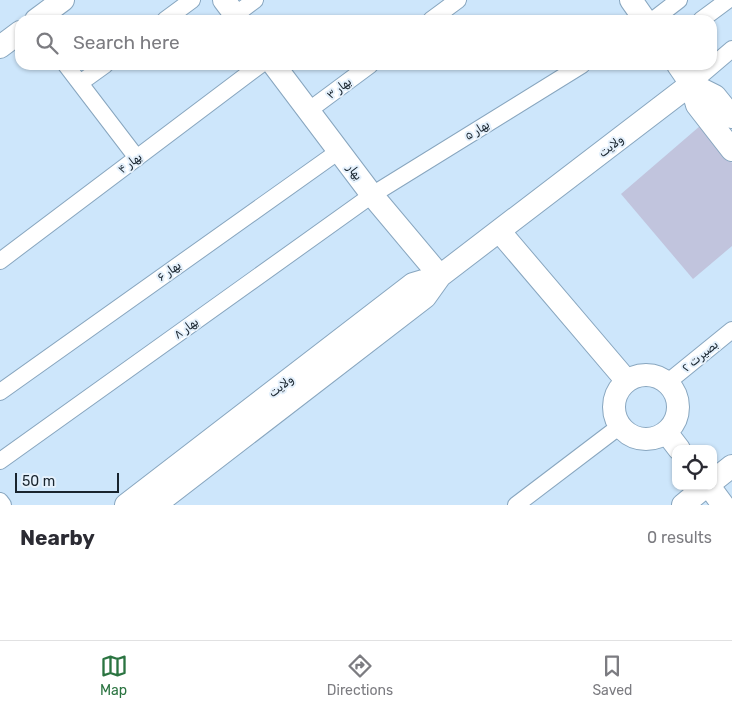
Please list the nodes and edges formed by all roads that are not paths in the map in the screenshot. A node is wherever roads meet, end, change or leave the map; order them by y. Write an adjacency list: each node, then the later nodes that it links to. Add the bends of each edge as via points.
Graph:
1 (63, 0): 9 (street)
2 (192, 0): 10 (street)
3 (255, 0): 8 (street)
4 (458, 0): 11 (street)
5 (631, 0): 12 (street)
6 (680, 0): 13 (street)
7 (728, 0): 14 (street)
8 (233, 12)
9 (43, 15)
10 (172, 15)
11 (438, 15)
12 (642, 15)
13 (660, 15)
14 (708, 15)
15 (15, 36): 16 (street)
16 (0, 47)
17 (732, 49): 18 (street, ولایت)
18 (717, 62)
19 (70, 70): 27 (street)
20 (98, 70): 27 (street)
21 (253, 70): 33 (street, بهار ۴)
22 (278, 70): 29 (street, بهار)
23 (363, 70): 29 (street, بهار ۳)
24 (574, 70): 34 (street, بهار ۵)
25 (681, 70): 28 (street)
26 (707, 70): 28 (street, ولایت)
27 (80, 83): 33 (street)
28 (691, 84): 30 (street, via 715,96); 31 (street, via 697,105); 35 (street, ولایت)
29 (308, 111): 32 (street, بهار)
30 (732, 118)
31 (732, 150)
32 (339, 151): 34 (street, بهار); 41 (street, بهار ۶)
33 (136, 158): 36 (street, بهار ۴)
34 (372, 195): 37 (street, بهار); 44 (street, بهار ۸)
35 (500, 232): 37 (street, ولایت); 39 (street)
36 (0, 261)
37 (440, 276): 50 (street, ولایت, via 413,284); 51 (street, ولایت, via 426,297)
38 (732, 330): 40 (street, بصیرت ۲)
39 (626, 380): 40 (street, via 647,374); 42 (street, via 614,397 614,412)
40 (668, 382): 43 (street, via 675,391 678,408)
41 (0, 392)
42 (620, 426): 43 (street, via 636,438); 52 (street)
43 (672, 440)
44 (0, 461)
45 (732, 466): 46 (street)
46 (717, 478)
47 (718, 497): 53 (street)
48 (0, 501): 49 (street)
49 (3, 505)
50 (126, 505)
51 (155, 505)
52 (516, 505)
53 (682, 505)

